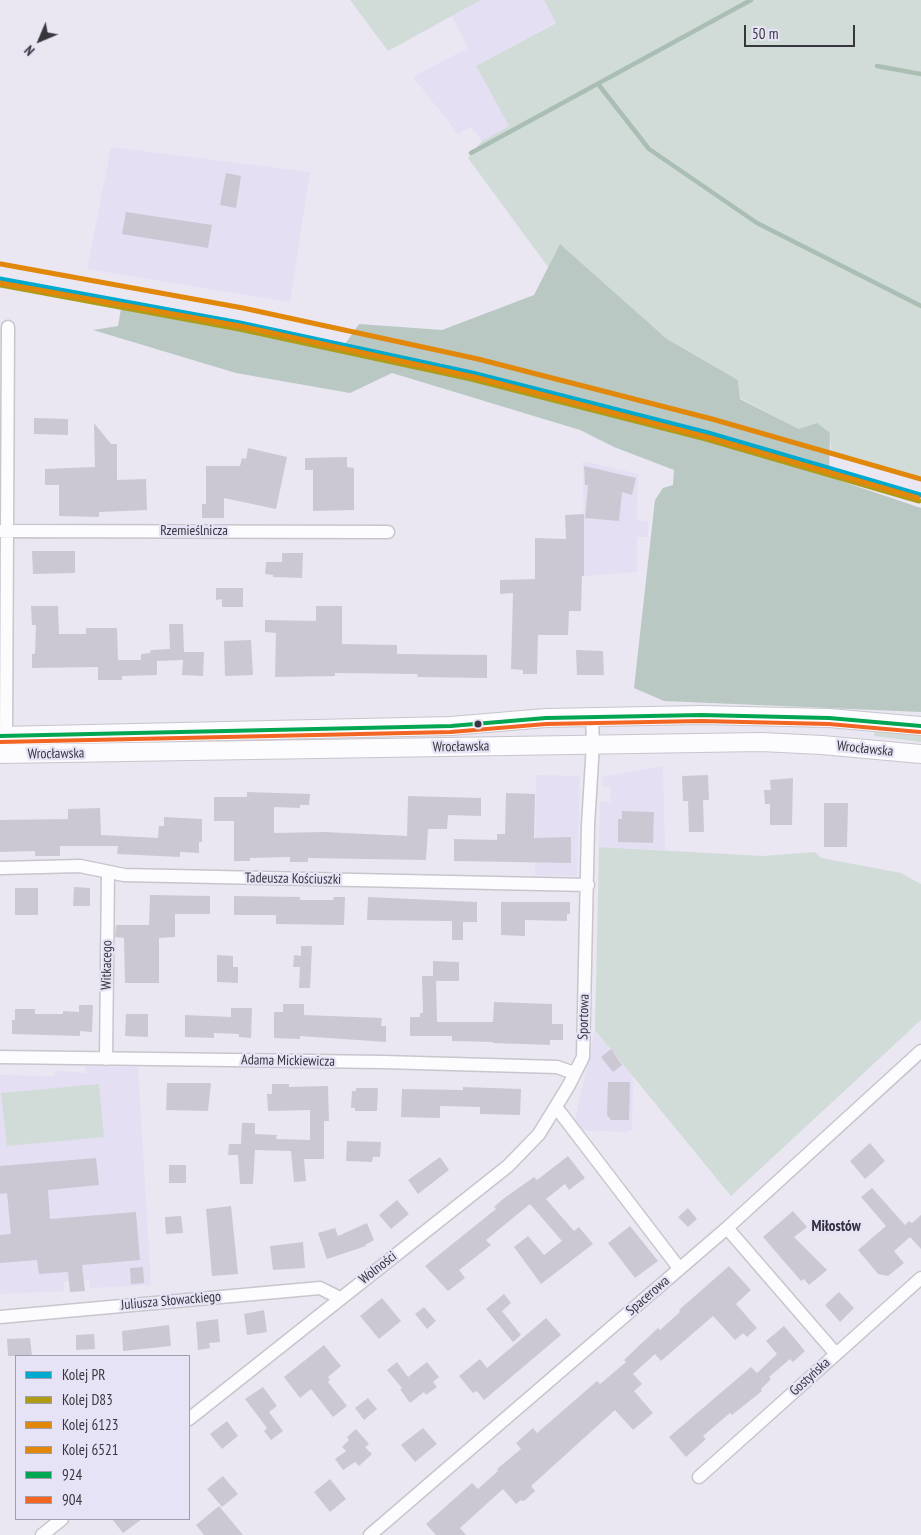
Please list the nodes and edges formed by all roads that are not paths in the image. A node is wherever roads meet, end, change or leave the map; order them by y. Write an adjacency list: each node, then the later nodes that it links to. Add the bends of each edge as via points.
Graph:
1 (8, 327): 2 (street)
2 (3, 531): 3 (street, Rzemieślnicza); 6 (street)
3 (388, 532)
4 (592, 716): 5 (main road, Wrocławska, via 782,716); 6 (main road, Wrocławska, via 451,726); 7 (street, Sportowa)
5 (921, 726)
6 (3, 736)
7 (593, 744): 8 (main road, Wrocławska); 9 (main road, Wrocławska, via 761,742); 12 (street, Sportowa)
8 (0, 754)
9 (921, 754)
10 (0, 868): 11 (street, Tadeusza Kościuszki, via 80,866)
11 (108, 872): 12 (street, Tadeusza Kościuszki, via 124,875); 15 (street, Witkacego)
12 (588, 885): 16 (street, Sportowa, via 583,1057)
13 (921, 1051): 18 (street, Spacerowa)
14 (0, 1057): 15 (street, Adama Mickiewicza)
15 (106, 1058): 16 (street, Adama Mickiewicza, via 557,1067)
16 (574, 1073): 17 (street, Sportowa)
17 (556, 1107): 19 (street); 21 (street, Wolności, via 539,1134 508,1166)
18 (727, 1228): 19 (street, Spacerowa); 23 (street)
19 (679, 1268): 28 (street, Spacerowa)
20 (921, 1278): 23 (street, Gostyńska)
21 (340, 1298): 22 (street, Juliusza Słowackiego, via 320,1288); 24 (street, Wolności)
22 (0, 1317)
23 (836, 1354): 25 (street, Gostyńska)
24 (190, 1418)
25 (699, 1477)
26 (61, 1520): 27 (street)
27 (42, 1535)
28 (370, 1535)

